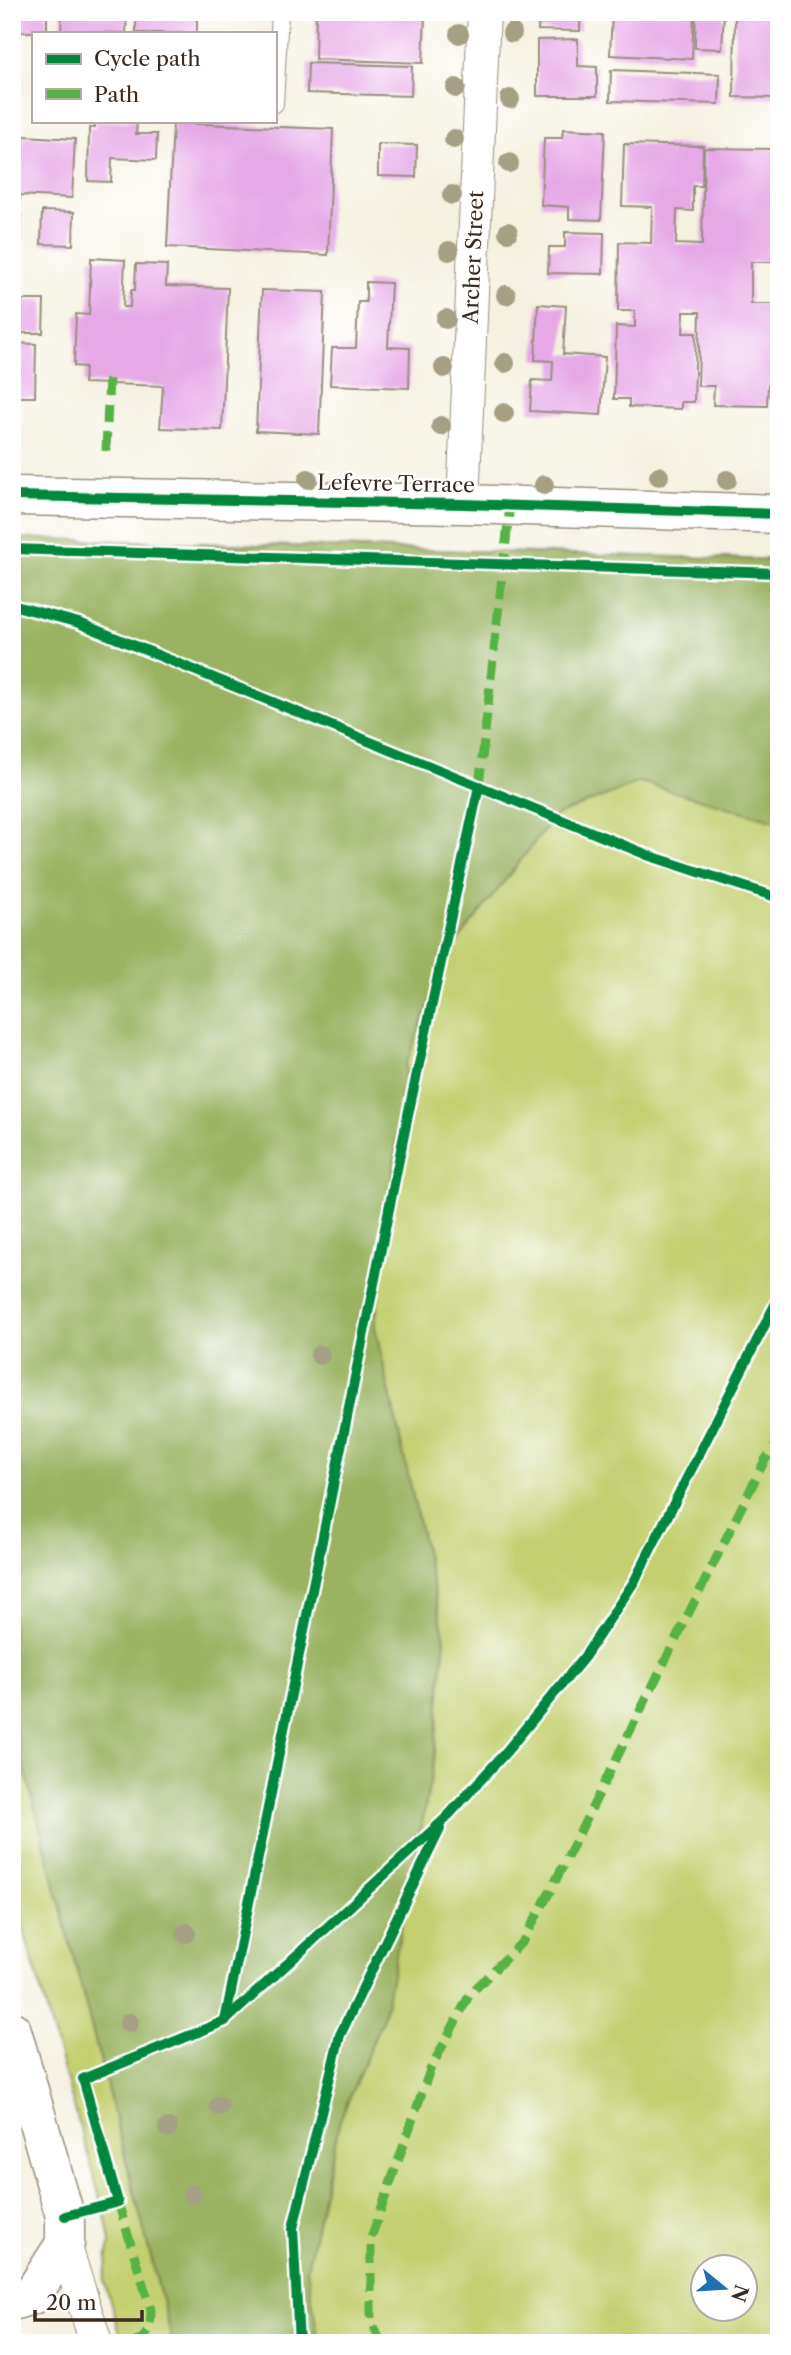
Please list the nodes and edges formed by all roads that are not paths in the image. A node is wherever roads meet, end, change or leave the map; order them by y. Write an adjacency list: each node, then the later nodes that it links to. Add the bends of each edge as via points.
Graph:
1 (280, 12): 3 (lane)
2 (484, 12): 5 (street, Archer Street)
3 (276, 86)
4 (12, 496): 5 (street, Lefevre Terrace)
5 (463, 504): 6 (street, Lefevre Terrace)
6 (779, 514)
7 (12, 2031): 8 (street, via 65,2216)
8 (65, 2244): 9 (street, via 32,2295); 10 (street)
9 (12, 2301)
10 (96, 2343)

